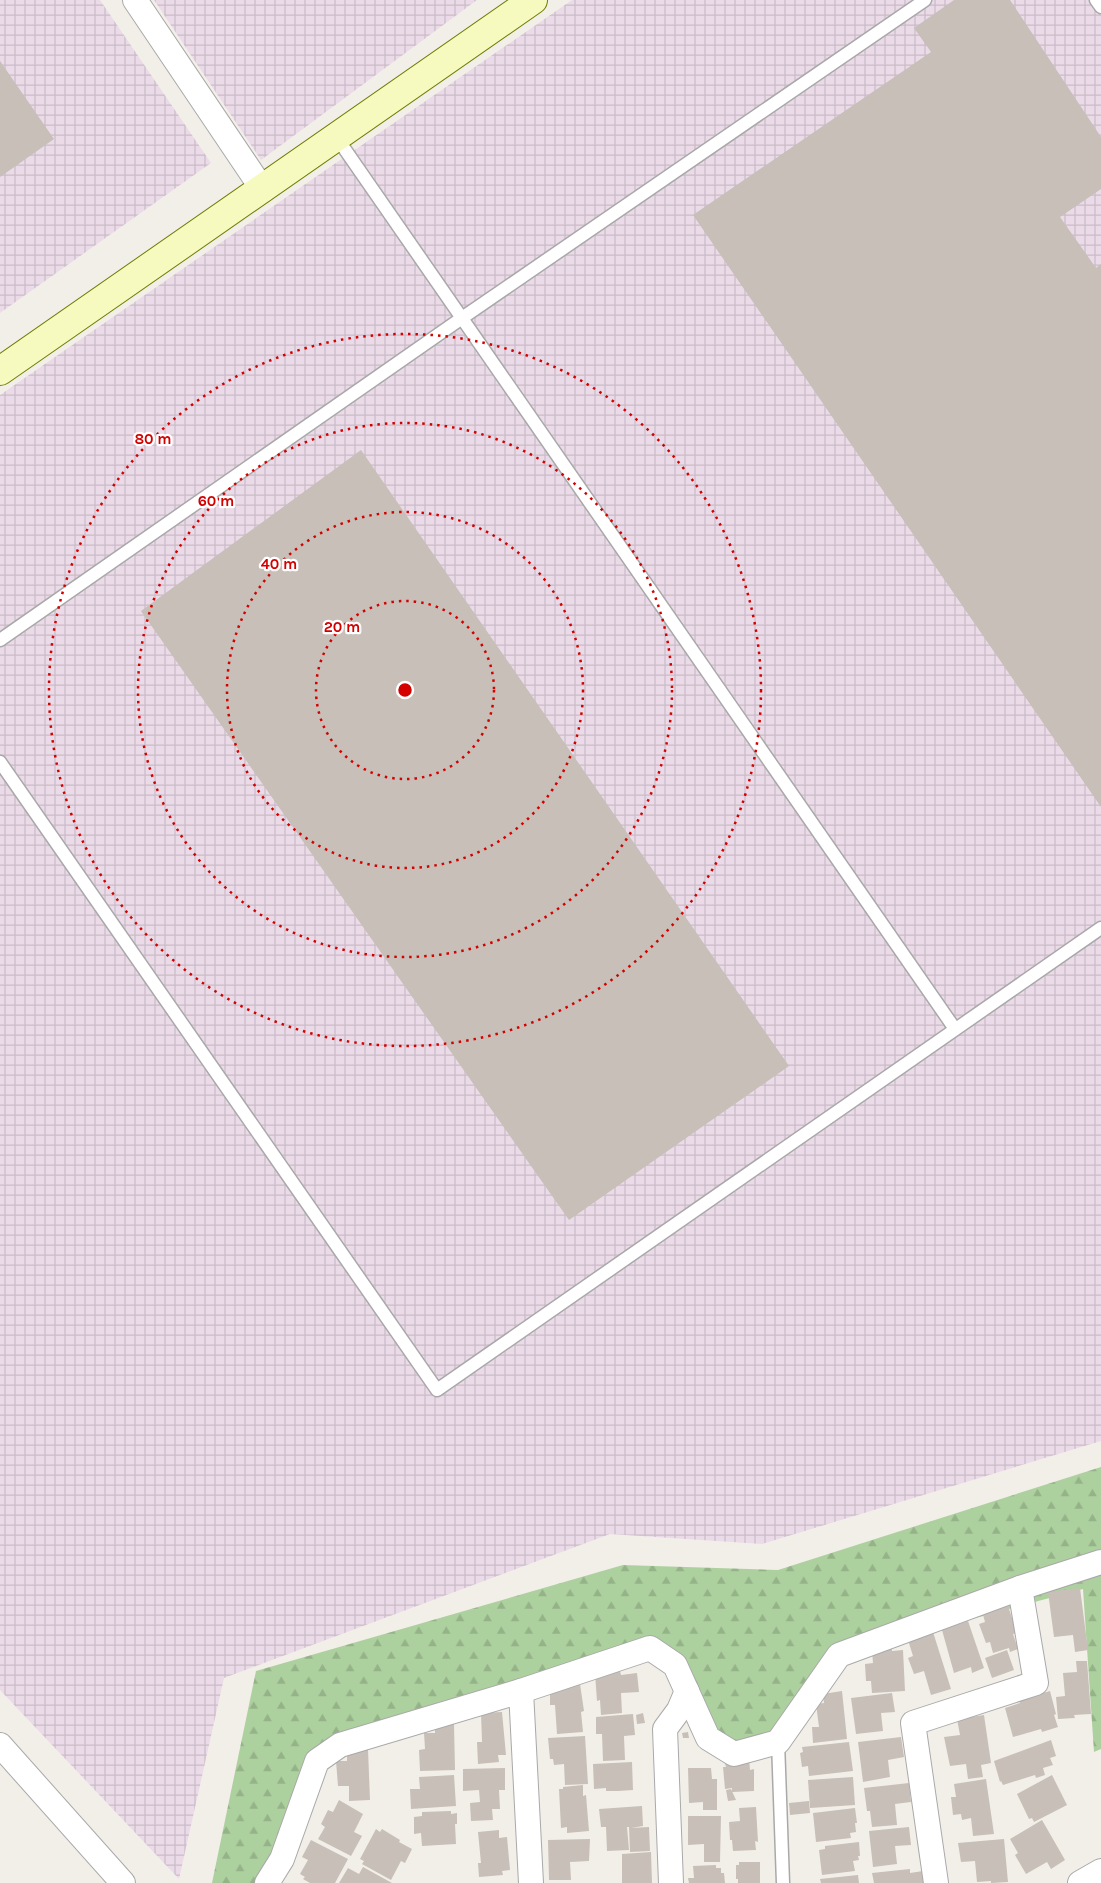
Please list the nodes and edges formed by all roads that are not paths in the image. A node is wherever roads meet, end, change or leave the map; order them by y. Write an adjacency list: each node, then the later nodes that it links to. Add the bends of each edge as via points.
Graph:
1 (135, 0): 7 (street)
2 (533, 0): 6 (street)
3 (925, 0): 8 (lane)
4 (1096, 0): 5 (lane)
5 (1101, 7)
6 (336, 138): 7 (street); 8 (lane)
7 (263, 190): 9 (street)
8 (462, 318): 10 (lane); 13 (lane)
9 (0, 371)
10 (0, 640)
11 (0, 762): 13 (lane, via 437,1390)
12 (1101, 928): 13 (lane)
13 (955, 1029)
14 (1101, 1562): 15 (street)
15 (1020, 1588): 18 (street, via 838,1655); 26 (street, via 1036,1683 913,1723)
16 (521, 1691): 17 (street, via 650,1648 675,1665); 22 (street, via 340,1745 317,1761 282,1859); 23 (street)
17 (687, 1691): 18 (street, via 708,1738 734,1754); 24 (street, via 679,1710 665,1729)
18 (778, 1742): 25 (lane)
19 (0, 1745): 21 (street)
20 (1101, 1871): 27 (street)
21 (123, 1883)
22 (267, 1883)
23 (531, 1883)
24 (671, 1883)
25 (782, 1883)
26 (936, 1883)
27 (1080, 1883)

